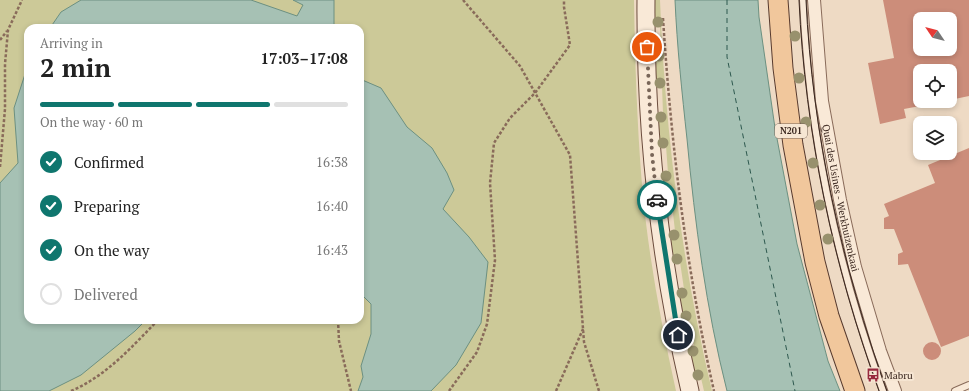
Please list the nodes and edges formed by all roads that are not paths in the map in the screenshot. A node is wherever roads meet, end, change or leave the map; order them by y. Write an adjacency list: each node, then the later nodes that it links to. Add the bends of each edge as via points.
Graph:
1 (646, 0): 6 (main road, via 649,108 657,204 673,308)
2 (778, 0): 7 (main road, N201, via 793,146 814,262)
3 (803, 0): 8 (lane, Quai des Usines - Werkhuizenkaai, via 809,78 831,213 857,311)
4 (814, 0): 9 (street, Quai des Usines - Werkhuizenkaai, via 822,101 840,200 855,268)
5 (969, 385): 10 (lane)
6 (690, 391)
7 (854, 391)
8 (883, 391)
9 (895, 391)
10 (955, 391)

